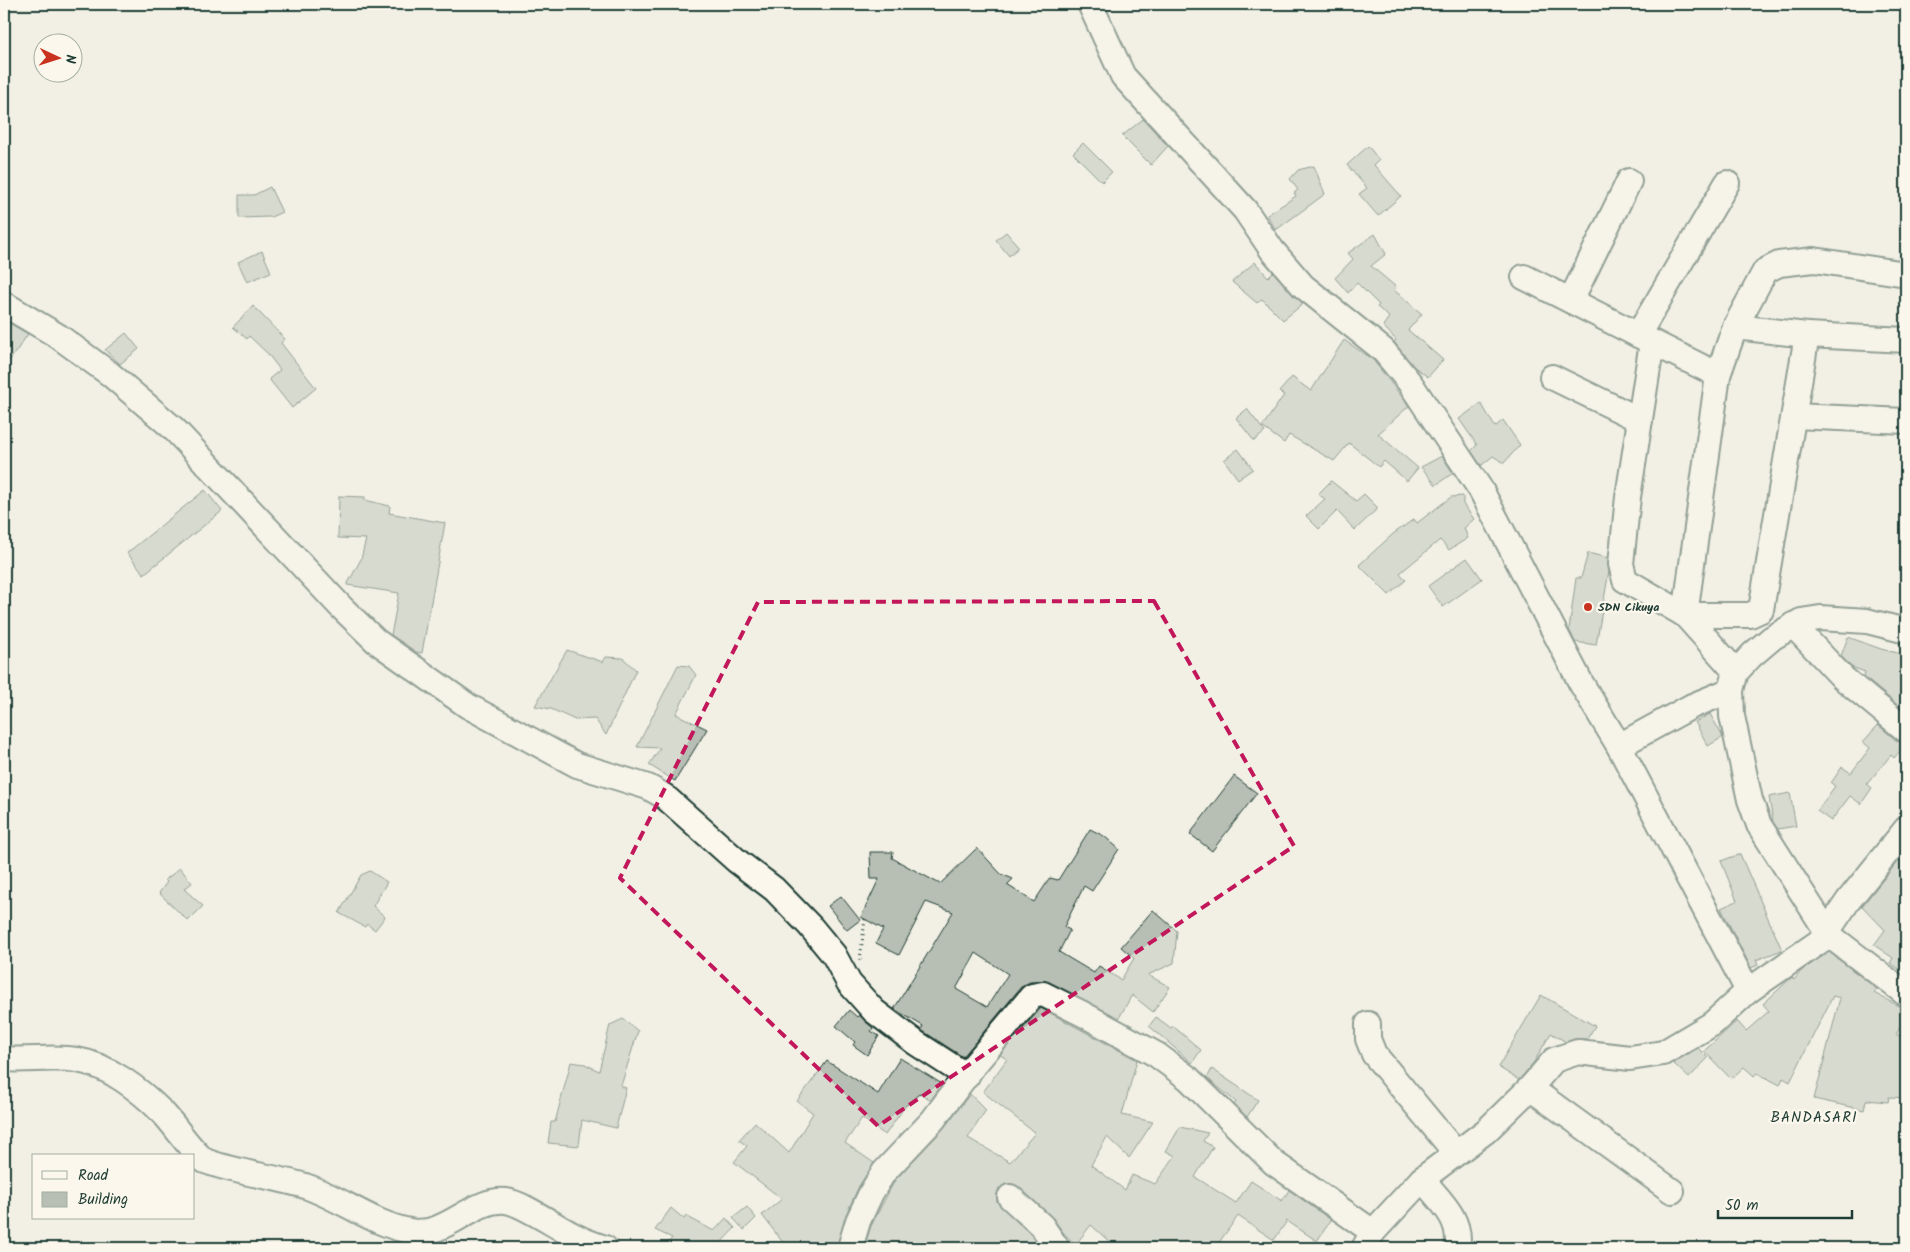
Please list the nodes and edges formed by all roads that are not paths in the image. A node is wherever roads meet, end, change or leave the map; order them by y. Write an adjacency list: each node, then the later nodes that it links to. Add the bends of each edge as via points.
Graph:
1 (1090, 4): 22 (street, via 1123,76 1245,210 1272,250 1303,286 1383,350 1410,383 1481,490 1581,683)
2 (1629, 182): 6 (street)
3 (1727, 183): 10 (street)
4 (1906, 274): 8 (street, via 1814,260 1779,264 1765,271)
5 (1524, 277): 6 (street)
6 (1571, 300): 10 (street)
7 (4, 304): 29 (street, via 58,336 110,374 174,429 341,608 376,641 468,706 577,765 648,787 664,796 774,890 828,948 849,983 874,1010)
8 (1735, 327): 9 (street); 12 (street)
9 (1807, 335): 11 (street); 14 (street)
10 (1645, 339): 12 (street); 15 (street)
11 (1906, 340)
12 (1718, 375): 17 (street)
13 (1552, 377): 15 (street)
14 (1794, 416): 16 (street); 17 (street, via 1761,610 1750,615)
15 (1640, 420): 17 (street, via 1628,497 1622,573 1625,580)
16 (1906, 421)
17 (1684, 615): 20 (street)
18 (1793, 625): 19 (street, via 1820,618 1867,621); 20 (street, via 1772,638); 21 (street, via 1843,678)
19 (1906, 630)
20 (1733, 681): 22 (street); 24 (street, via 1732,716 1758,825)
21 (1906, 730)
22 (1619, 746): 25 (street)
23 (1906, 829): 24 (street, via 1848,901)
24 (1828, 933): 25 (street); 26 (street)
25 (1748, 991): 30 (street, via 1712,1024 1663,1053 1630,1058 1571,1052 1554,1060)
26 (1906, 994)
27 (1368, 1024): 31 (street, via 1368,1038 1374,1054)
28 (4, 1059): 36 (street, via 78,1060 103,1069 161,1112 205,1161 305,1186 377,1220 409,1231 444,1226 488,1203 508,1201 577,1238)
29 (966, 1076): 35 (street, via 1032,996 1043,994 1158,1055 1188,1078 1274,1163); 37 (street, via 933,1120 884,1172 858,1221)
30 (1530, 1088): 31 (street, via 1486,1130); 33 (street)
31 (1456, 1152): 32 (street)
32 (1422, 1179): 35 (street); 39 (street, via 1453,1217 1459,1236)
33 (1672, 1190)
34 (1010, 1197): 38 (street, via 1042,1226)
35 (1369, 1240)
36 (605, 1248)
37 (850, 1248)
38 (1057, 1248)
39 (1457, 1248)

